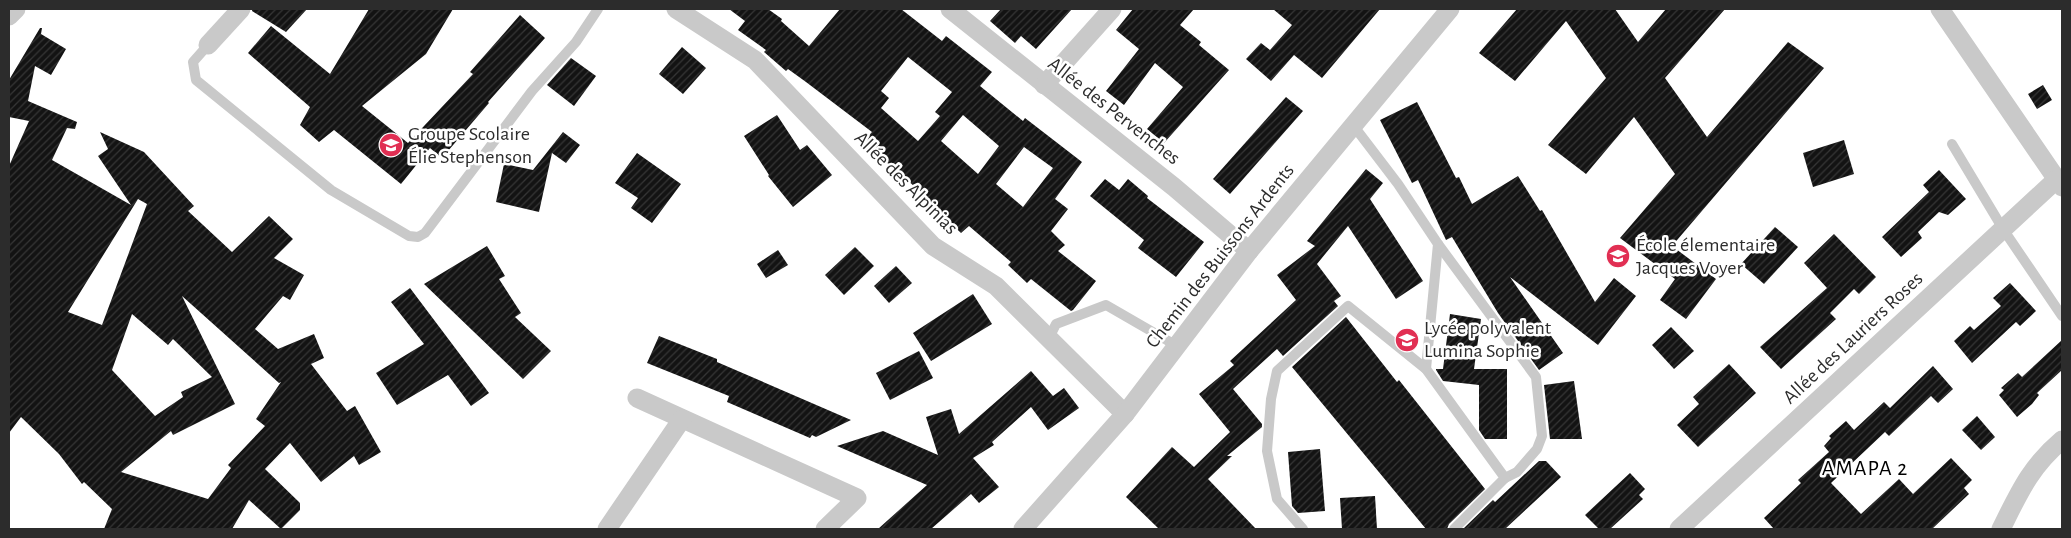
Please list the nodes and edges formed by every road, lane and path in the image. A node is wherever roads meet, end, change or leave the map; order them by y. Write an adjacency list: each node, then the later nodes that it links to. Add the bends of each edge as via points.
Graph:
1 (16, 9): 9 (street)
2 (241, 9): 10 (street)
3 (598, 9): 10 (lane, via 576,42 532,91 425,233 418,237 409,236 331,190 196,80 193,62)
4 (676, 9): 19 (street, Allée des Alpinias, via 755,60 933,246 996,286)
5 (950, 9): 11 (street, Allée des Pervenches)
6 (1112, 9): 11 (street)
7 (1450, 9): 12 (street, Chemin des Buissons Ardents)
8 (1940, 9): 14 (street)
9 (9, 16)
10 (208, 45)
11 (1044, 85): 17 (street, Allée des Pervenches, via 1174,187)
12 (1353, 125): 16 (lane); 17 (street, Chemin des Buissons Ardents)
13 (1952, 144): 15 (lane)
14 (2060, 183): 15 (street, Allée des Lauriers Roses)
15 (2003, 229): 18 (lane); 32 (street, Allée des Lauriers Roses)
16 (1438, 244): 21 (lane); 26 (lane, via 1536,377 1542,436 1532,455 1517,472)
17 (1249, 251): 20 (street, Chemin des Buissons Ardents)
18 (2062, 316)
19 (1049, 338): 20 (lane, via 1056,324 1106,305); 23 (street, Allée des Alpinias)
20 (1177, 346): 23 (street, Chemin des Buissons Ardents)
21 (1426, 369): 26 (lane); 30 (lane, via 1348,306 1277,371 1267,451 1277,499)
22 (637, 398): 24 (street)
23 (1124, 414): 29 (street, Chemin des Buissons Ardents)
24 (682, 419): 27 (street); 28 (street, via 857,498)
25 (2062, 440): 33 (street, via 2028,477)
26 (1505, 478): 31 (lane)
27 (606, 529)
28 (825, 529)
29 (1023, 529)
30 (1304, 529)
31 (1454, 529)
32 (1679, 529)
33 (2001, 529)

